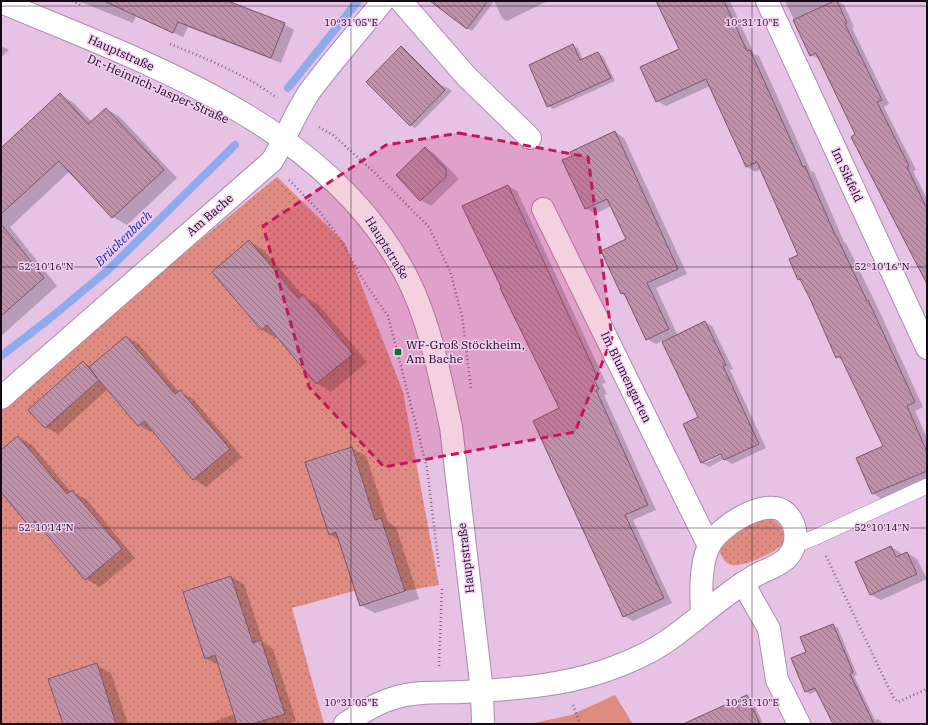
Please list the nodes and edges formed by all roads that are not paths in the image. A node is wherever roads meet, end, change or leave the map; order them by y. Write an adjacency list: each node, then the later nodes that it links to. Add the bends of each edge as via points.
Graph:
1 (383, 1): 6 (street, Am Bache, via 311,91 297,112)
2 (401, 1): 5 (street, via 466,76)
3 (767, 1): 8 (street, Im Sikfeld)
4 (1, 2): 6 (street, Hauptstraße, via 176,78 219,100)
5 (530, 138)
6 (285, 140): 9 (street, Am Bache, via 272,160); 15 (street, Hauptstraße, via 339,185 362,209 399,262 422,315 451,428)
7 (543, 209): 12 (street, Im Blumengarten)
8 (927, 348)
9 (1, 398)
10 (927, 486): 11 (lane, via 816,537)
11 (795, 544): 12 (street, via 796,532 793,522 779,508 770,506 761,507 725,528); 13 (street, via 787,558)
12 (709, 546): 14 (street, via 702,576)
13 (743, 583): 14 (street); 18 (street, via 769,629 777,680)
14 (702, 613): 15 (street, via 670,640 646,654 600,672 534,687)
15 (482, 691): 16 (street, via 419,693 394,698 371,707); 17 (street, Hauptstraße)
16 (345, 724)
17 (483, 724)
18 (799, 724)

